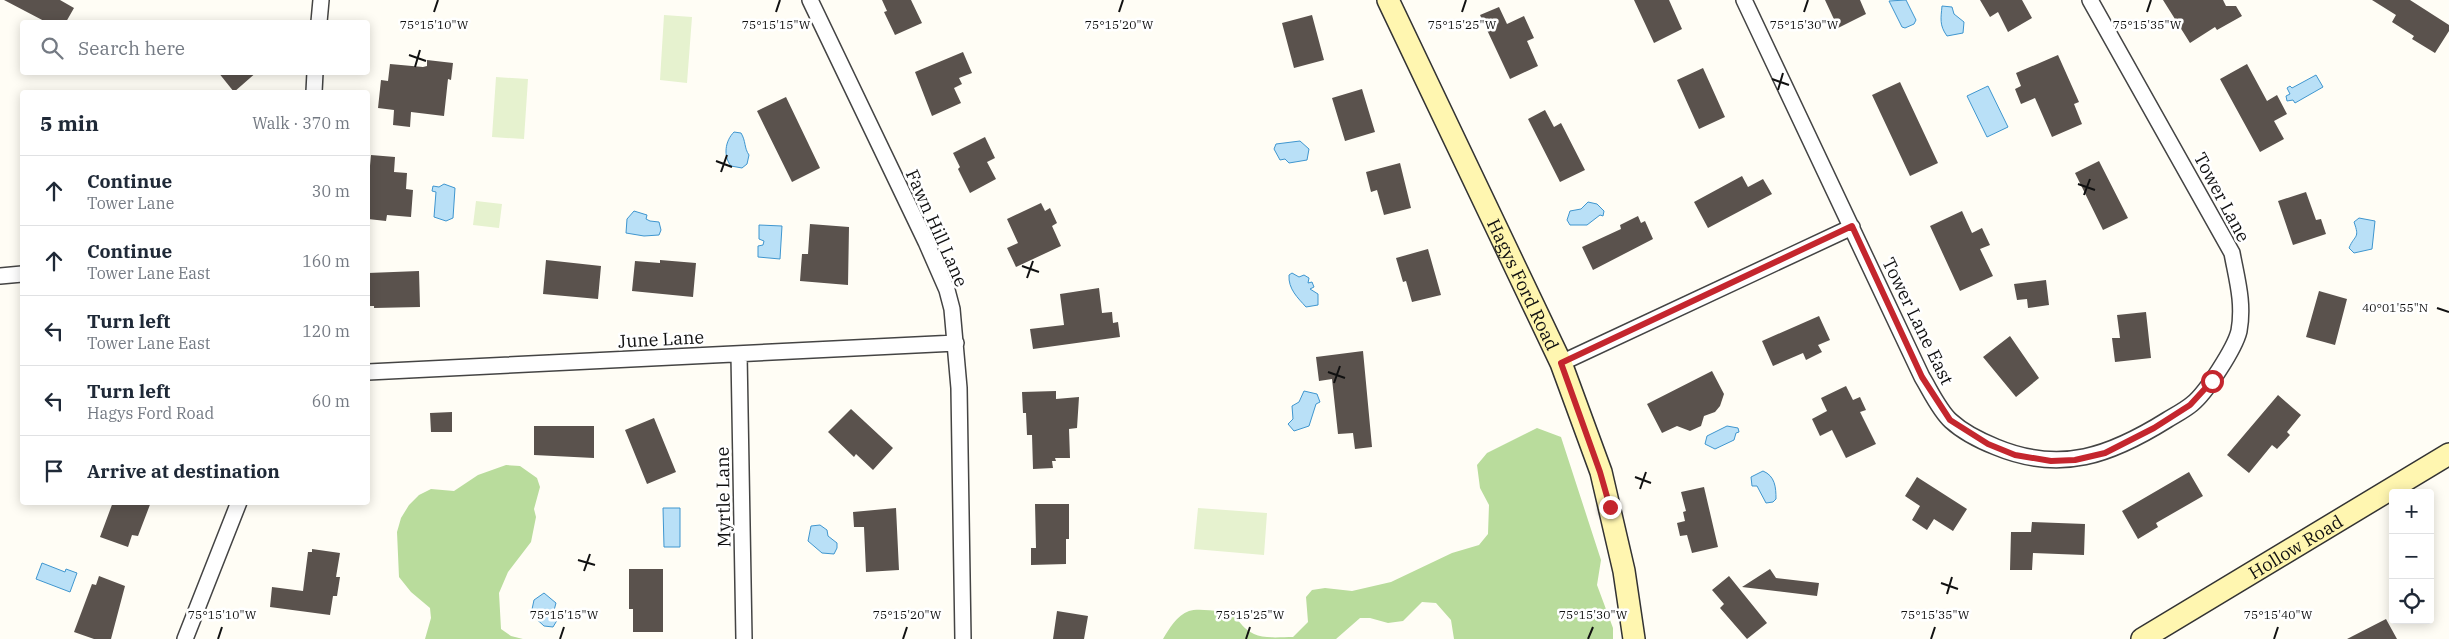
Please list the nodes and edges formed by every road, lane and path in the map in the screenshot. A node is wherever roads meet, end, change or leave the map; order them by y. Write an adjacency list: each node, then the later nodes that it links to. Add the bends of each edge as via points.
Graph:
1 (321, 0): 6 (street)
2 (810, 0): 12 (street, Fawn Hill Lane, via 939,272 952,309)
3 (1388, 0): 14 (street, Hagys Ford Road)
4 (1744, 0): 9 (street, Tower Lane East)
5 (2090, 0): 16 (street, Tower Lane, via 2232,253 2242,299 2238,333 2212,381 2193,403)
6 (319, 20)
7 (315, 75): 8 (street)
8 (314, 90)
9 (1852, 226): 14 (street); 16 (street, Tower Lane East, via 1922,377 1950,420 1968,433 2015,455 2051,461 2075,460 2105,453)
10 (20, 274): 11 (street)
11 (0, 276)
12 (956, 343): 13 (street, June Lane); 21 (street, Fawn Hill Lane)
13 (739, 354): 15 (street, June Lane); 20 (street, Myrtle Lane)
14 (1561, 363): 22 (street, Hagys Ford Road, via 1600,472 1622,563)
15 (370, 372)
16 (2154, 428)
17 (2449, 454): 23 (street, Hollow Road)
18 (238, 505): 19 (street)
19 (185, 639)
20 (744, 639)
21 (963, 639)
22 (1634, 639)
23 (2142, 639)

